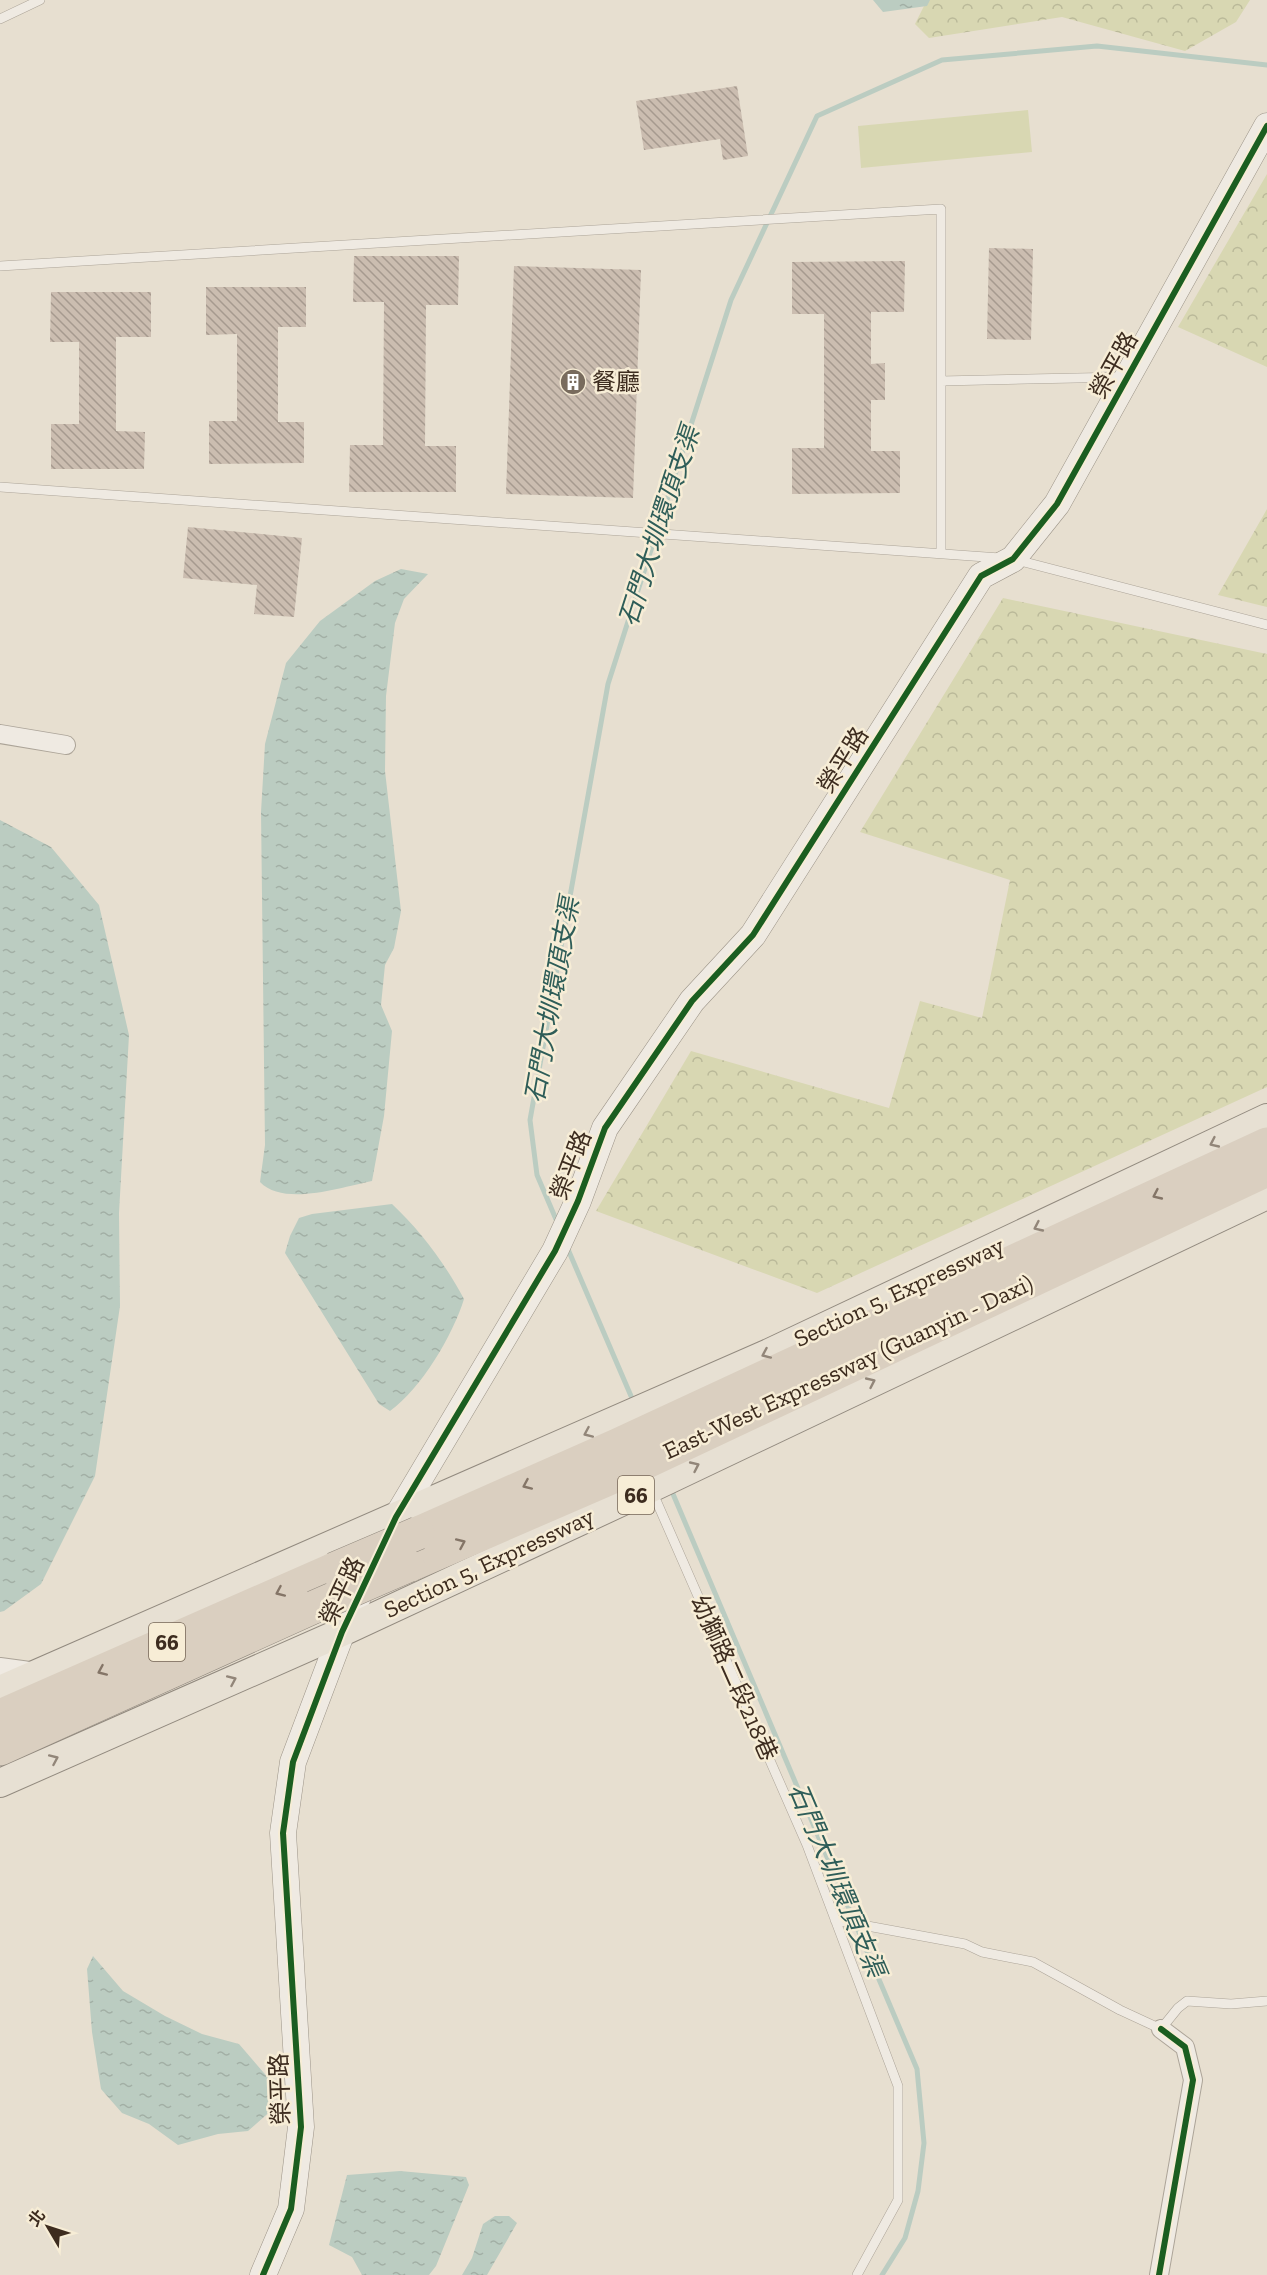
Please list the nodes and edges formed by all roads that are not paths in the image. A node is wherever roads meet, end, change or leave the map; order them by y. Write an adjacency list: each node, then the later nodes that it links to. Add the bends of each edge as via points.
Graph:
1 (40, 0): 2 (lane)
2 (0, 19)
3 (1267, 126): 5 (street, 榮平路)
4 (0, 266): 6 (lane, via 941,209)
5 (1128, 377): 6 (lane); 9 (street, 榮平路, via 1057,504)
6 (941, 381): 8 (lane)
7 (0, 487): 8 (lane)
8 (941, 553): 9 (lane)
9 (1013, 558): 10 (lane); 18 (street, 榮平路, via 981,576 753,935 692,1001 604,1128 559,1241)
10 (1267, 626)
11 (0, 734): 12 (street)
12 (66, 745)
13 (1267, 1118): 18 (main road, Section 5, Expressway / 66, one-way to 18)
14 (1267, 1144): 17 (highway, East-West Expressway (Guanyin - Daxi) / 66, one-way to 17)
15 (1267, 1170): 17 (highway, East-West Expressway (Guanyin - Daxi) / 66)
16 (1267, 1195): 17 (main road, Section 5, Expressway / 66, one-way to 16)
17 (651, 1453): 18 (highway, East-West Expressway (Guanyin - Daxi) / 66, one-way to 18); 19 (main road, Section 5, Expressway / 66); 24 (highway, East-West Expressway (Guanyin - Daxi) / 66, one-way to 17, bridge); 26 (lane, 幼獅路二段218巷)
18 (407, 1525): 19 (street, 榮平路); 21 (main road, Section 5, Expressway / 66); 23 (highway, East-West Expressway (Guanyin - Daxi) / 66, one-way to 23, bridge)
19 (342, 1632): 25 (main road, Section 5, Expressway / 66, one-way to 19); 29 (street, 榮平路, via 293,1762 284,1833 302,2127 291,2209)
20 (0, 1667): 21 (street)
21 (39, 1673): 22 (main road, Section 5, Expressway / 66)
22 (0, 1690)
23 (0, 1716)
24 (0, 1749)
25 (0, 1783)
26 (840, 1921): 28 (lane, via 965,1944 982,1952 1033,1962); 30 (lane, 幼獅路二段218巷, via 898,2086 898,2200)
27 (1267, 2001): 28 (lane, via 1187,2001)
28 (1161, 2029): 31 (street, via 1185,2047 1193,2080)
29 (263, 2275)
30 (857, 2275)
31 (1159, 2275)

